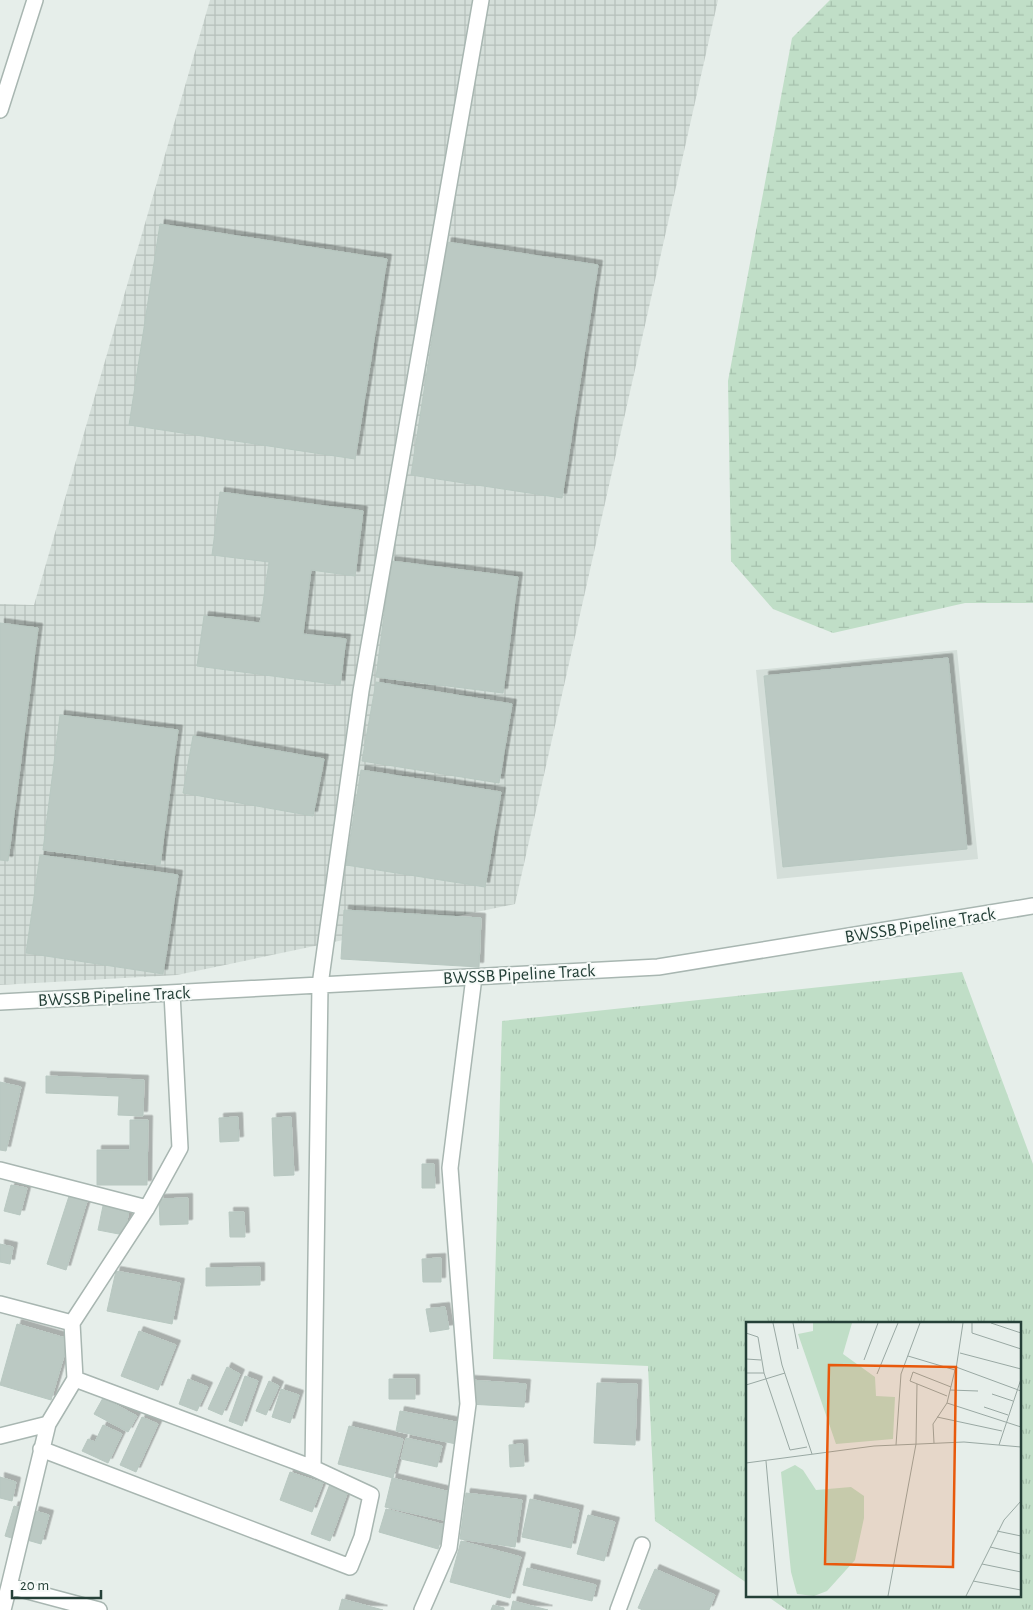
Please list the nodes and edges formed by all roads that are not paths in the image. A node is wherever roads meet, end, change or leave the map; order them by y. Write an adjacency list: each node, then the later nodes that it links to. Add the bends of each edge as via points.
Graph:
1 (35, 0): 3 (street)
2 (481, 0): 6 (street, via 361,691)
3 (0, 110)
4 (1033, 906): 5 (street, BWSSB Pipeline Track, via 658,967)
5 (474, 976): 6 (street, BWSSB Pipeline Track); 22 (street, via 450,1168 468,1404 449,1548)
6 (320, 985): 7 (street, BWSSB Pipeline Track); 17 (street)
7 (172, 993): 8 (street, BWSSB Pipeline Track); 10 (street, via 180,1148)
8 (0, 1002)
9 (0, 1170): 10 (street)
10 (147, 1208): 12 (street)
11 (0, 1304): 12 (street)
12 (72, 1323): 13 (street)
13 (75, 1379): 14 (street); 17 (street)
14 (48, 1424): 15 (street); 16 (street)
15 (0, 1436)
16 (41, 1449): 17 (street, via 350,1567 362,1537 371,1495); 19 (street)
17 (313, 1468)
18 (642, 1545): 23 (street)
19 (9, 1586): 20 (street); 21 (street)
20 (3, 1610)
21 (98, 1610)
22 (422, 1610)
23 (618, 1610)

